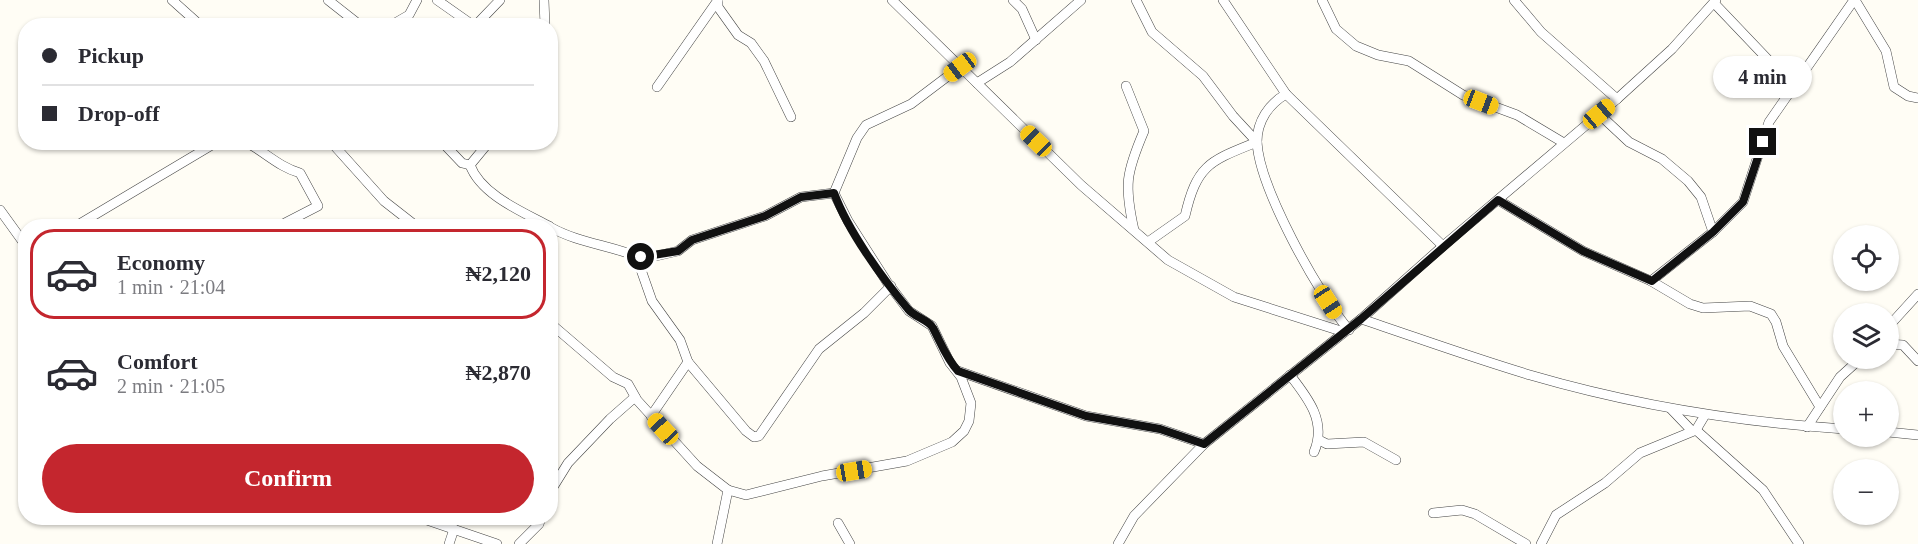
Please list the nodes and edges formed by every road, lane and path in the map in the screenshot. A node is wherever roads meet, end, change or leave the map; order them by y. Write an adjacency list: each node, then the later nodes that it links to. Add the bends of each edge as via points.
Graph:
1 (172, 0): 16 (street)
2 (327, 0): 17 (street)
3 (417, 0): 18 (street)
4 (437, 0): 19 (street)
5 (500, 0): 20 (street)
6 (544, 0): 21 (street)
7 (892, 0): 23 (street)
8 (1013, 0): 22 (street, via 1022,9)
9 (1082, 0): 22 (street)
10 (1136, 0): 33 (street, via 1152,32 1203,76)
11 (1223, 0): 28 (street)
12 (1322, 0): 34 (street, via 1336,29 1356,46 1409,61 1463,95 1517,116)
13 (1514, 0): 30 (street, via 1541,32)
14 (1855, 0): 27 (street); 29 (street, via 1886,51 1894,87)
15 (1715, 2): 27 (street); 30 (street, via 1672,50)
16 (192, 18)
17 (351, 18)
18 (404, 18)
19 (463, 18)
20 (483, 18)
21 (545, 18)
22 (1036, 40): 24 (street)
23 (960, 67): 24 (street); 41 (street, via 912,104 866,124)
24 (977, 83): 49 (street, via 1081,185)
25 (1126, 86): 49 (street, via 1144,131 1129,166 1126,195)
26 (657, 87): 32 (street, via 718,0 718,7 738,35 751,43 764,61)
27 (1794, 87): 50 (street, via 1769,123 1743,202)
28 (1286, 94): 33 (street, via 1267,109); 53 (street)
29 (1918, 98)
30 (1617, 99): 31 (street)
31 (1599, 114): 34 (street); 50 (street, via 1629,142 1662,159 1688,181 1701,197)
32 (791, 117)
33 (1257, 142): 52 (street, via 1218,157 1192,185 1185,216); 61 (street, via 1260,166 1308,271)
34 (1564, 143): 42 (street)
35 (203, 150): 44 (street)
36 (261, 150): 45 (street, via 284,169 300,173 318,206)
37 (338, 150): 46 (street, via 384,201)
38 (450, 150): 40 (street, via 462,163)
39 (482, 150): 40 (street)
40 (470, 165): 47 (street, via 483,184)
41 (834, 193): 54 (street, via 801,197 765,216 692,240 678,251); 56 (street)
42 (1498, 200): 53 (street); 55 (street, via 1583,251)
43 (0, 210): 51 (street)
44 (88, 219)
45 (293, 219)
46 (408, 219)
47 (534, 219)
48 (558, 230): 54 (street)
49 (1134, 230): 52 (street)
50 (1713, 232): 55 (street)
51 (18, 235)
52 (1148, 242): 61 (street, via 1168,260 1234,297)
53 (1443, 246): 59 (street)
54 (643, 259): 64 (street, via 639,264 652,301 680,340)
55 (1652, 281): 69 (street, via 1703,308 1750,306 1770,315 1783,346)
56 (891, 286): 64 (street, via 819,349 759,436 746,431); 66 (street, via 917,318 932,326)
57 (1918, 294): 58 (street)
58 (1899, 315)
59 (1361, 319): 61 (street); 70 (street, via 1530,375)
60 (558, 330): 68 (street, via 613,377 628,384)
61 (1346, 331): 67 (street)
62 (1899, 345): 63 (street)
63 (1918, 361)
64 (688, 362): 72 (street)
65 (1849, 369): 69 (street)
66 (958, 371): 79 (street, via 1086,416 1168,431); 83 (street, via 971,404 964,431 952,442 908,460 822,476 780,489 746,495)
67 (1290, 375): 78 (street, via 1315,414); 79 (street)
68 (635, 397): 72 (street); 82 (street, via 610,418)
69 (1820, 407): 73 (street)
70 (1671, 409): 71 (street); 75 (street)
71 (1705, 415): 73 (street); 75 (street)
72 (651, 416): 83 (street, via 697,466)
73 (1807, 427): 74 (street)
74 (1833, 428)
75 (1694, 430): 96 (street, via 1640,453 1605,483 1556,514); 97 (street, via 1763,490)
76 (1899, 433): 77 (street)
77 (1918, 435)
78 (1319, 440): 80 (street); 81 (street, via 1327,444 1364,442)
79 (1204, 444): 94 (street, via 1134,516)
80 (1314, 452)
81 (1396, 460)
82 (558, 479)
83 (728, 490): 92 (street)
84 (1433, 513): 95 (street, via 1462,510 1475,514)
85 (838, 523): 93 (street)
86 (442, 525): 88 (street)
87 (538, 525): 91 (street)
88 (454, 529): 89 (street); 90 (street)
89 (449, 544)
90 (497, 544)
91 (519, 544)
92 (717, 544)
93 (850, 544)
94 (1118, 544)
95 (1526, 544)
96 (1541, 544)
97 (1799, 544)

